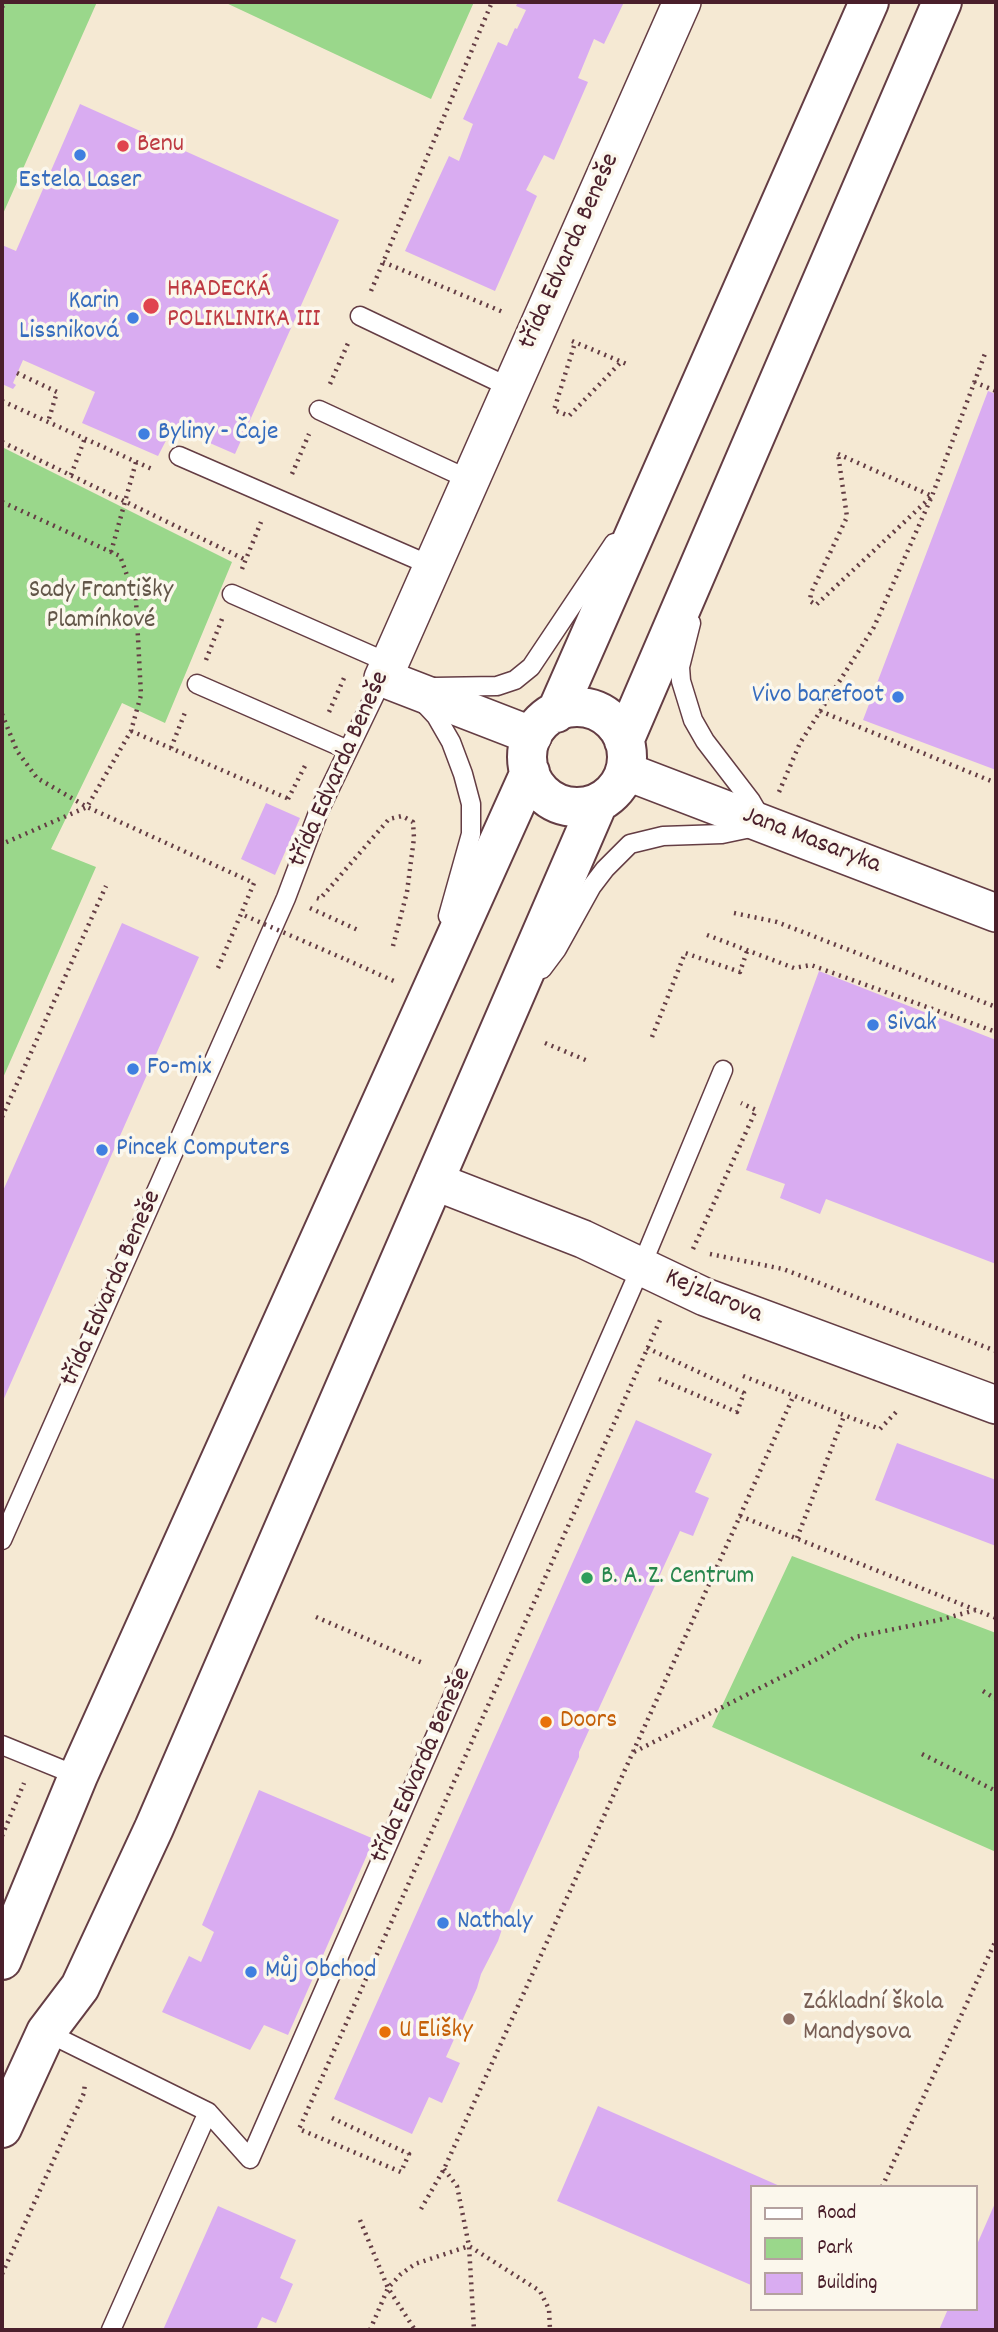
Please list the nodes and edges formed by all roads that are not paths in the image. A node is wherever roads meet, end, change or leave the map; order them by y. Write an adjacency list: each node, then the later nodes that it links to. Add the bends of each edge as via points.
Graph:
1 (682, 2): 5 (street, třída Edvarda Beneše)
2 (869, 2): 9 (street)
3 (942, 2): 10 (street)
4 (360, 316): 5 (lane)
5 (511, 388): 8 (street, třída Edvarda Beneše)
6 (319, 410): 8 (lane)
7 (179, 457): 11 (lane)
8 (470, 480): 11 (street, třída Edvarda Beneše)
9 (644, 513): 13 (lane, via 624,529 531,667 515,680 497,686); 15 (street)
10 (710, 542): 17 (street); 19 (lane, via 680,667 681,681 705,741)
11 (432, 566): 13 (street, třída Edvarda Beneše)
12 (232, 594): 13 (lane)
13 (394, 677): 15 (street); 16 (lane, třída Edvarda Beneše); 21 (lane, via 436,716 451,741 471,804 471,834)
14 (197, 684): 16 (lane)
15 (540, 740): 17 (street, via 564,709 580,707 609,719 620,731); 18 (street, via 536,786 560,804); 21 (street)
16 (348, 750): 27 (lane, třída Edvarda Beneše)
17 (625, 756): 18 (street, via 615,791); 19 (street, Jana Masaryka)
18 (598, 803): 22 (street)
19 (765, 825): 20 (street, Jana Masaryka); 22 (lane, via 630,844 592,886 557,949)
20 (996, 913)
21 (429, 996): 29 (street)
22 (502, 1026): 24 (street)
23 (723, 1070): 25 (lane, třída Edvarda Beneše)
24 (434, 1181): 25 (street, Kejzlarova); 31 (street, via 154,1828 79,1987)
25 (642, 1267): 26 (street, Kejzlarova, via 705,1297); 32 (lane, třída Edvarda Beneše, via 250,2159)
26 (996, 1405)
27 (2, 1540)
28 (2, 1745): 29 (lane)
29 (78, 1776): 30 (street)
30 (2, 1959)
31 (46, 2032): 32 (lane, třída Edvarda Beneše); 33 (street)
32 (208, 2112): 34 (lane)
33 (2, 2128)
34 (111, 2330)

